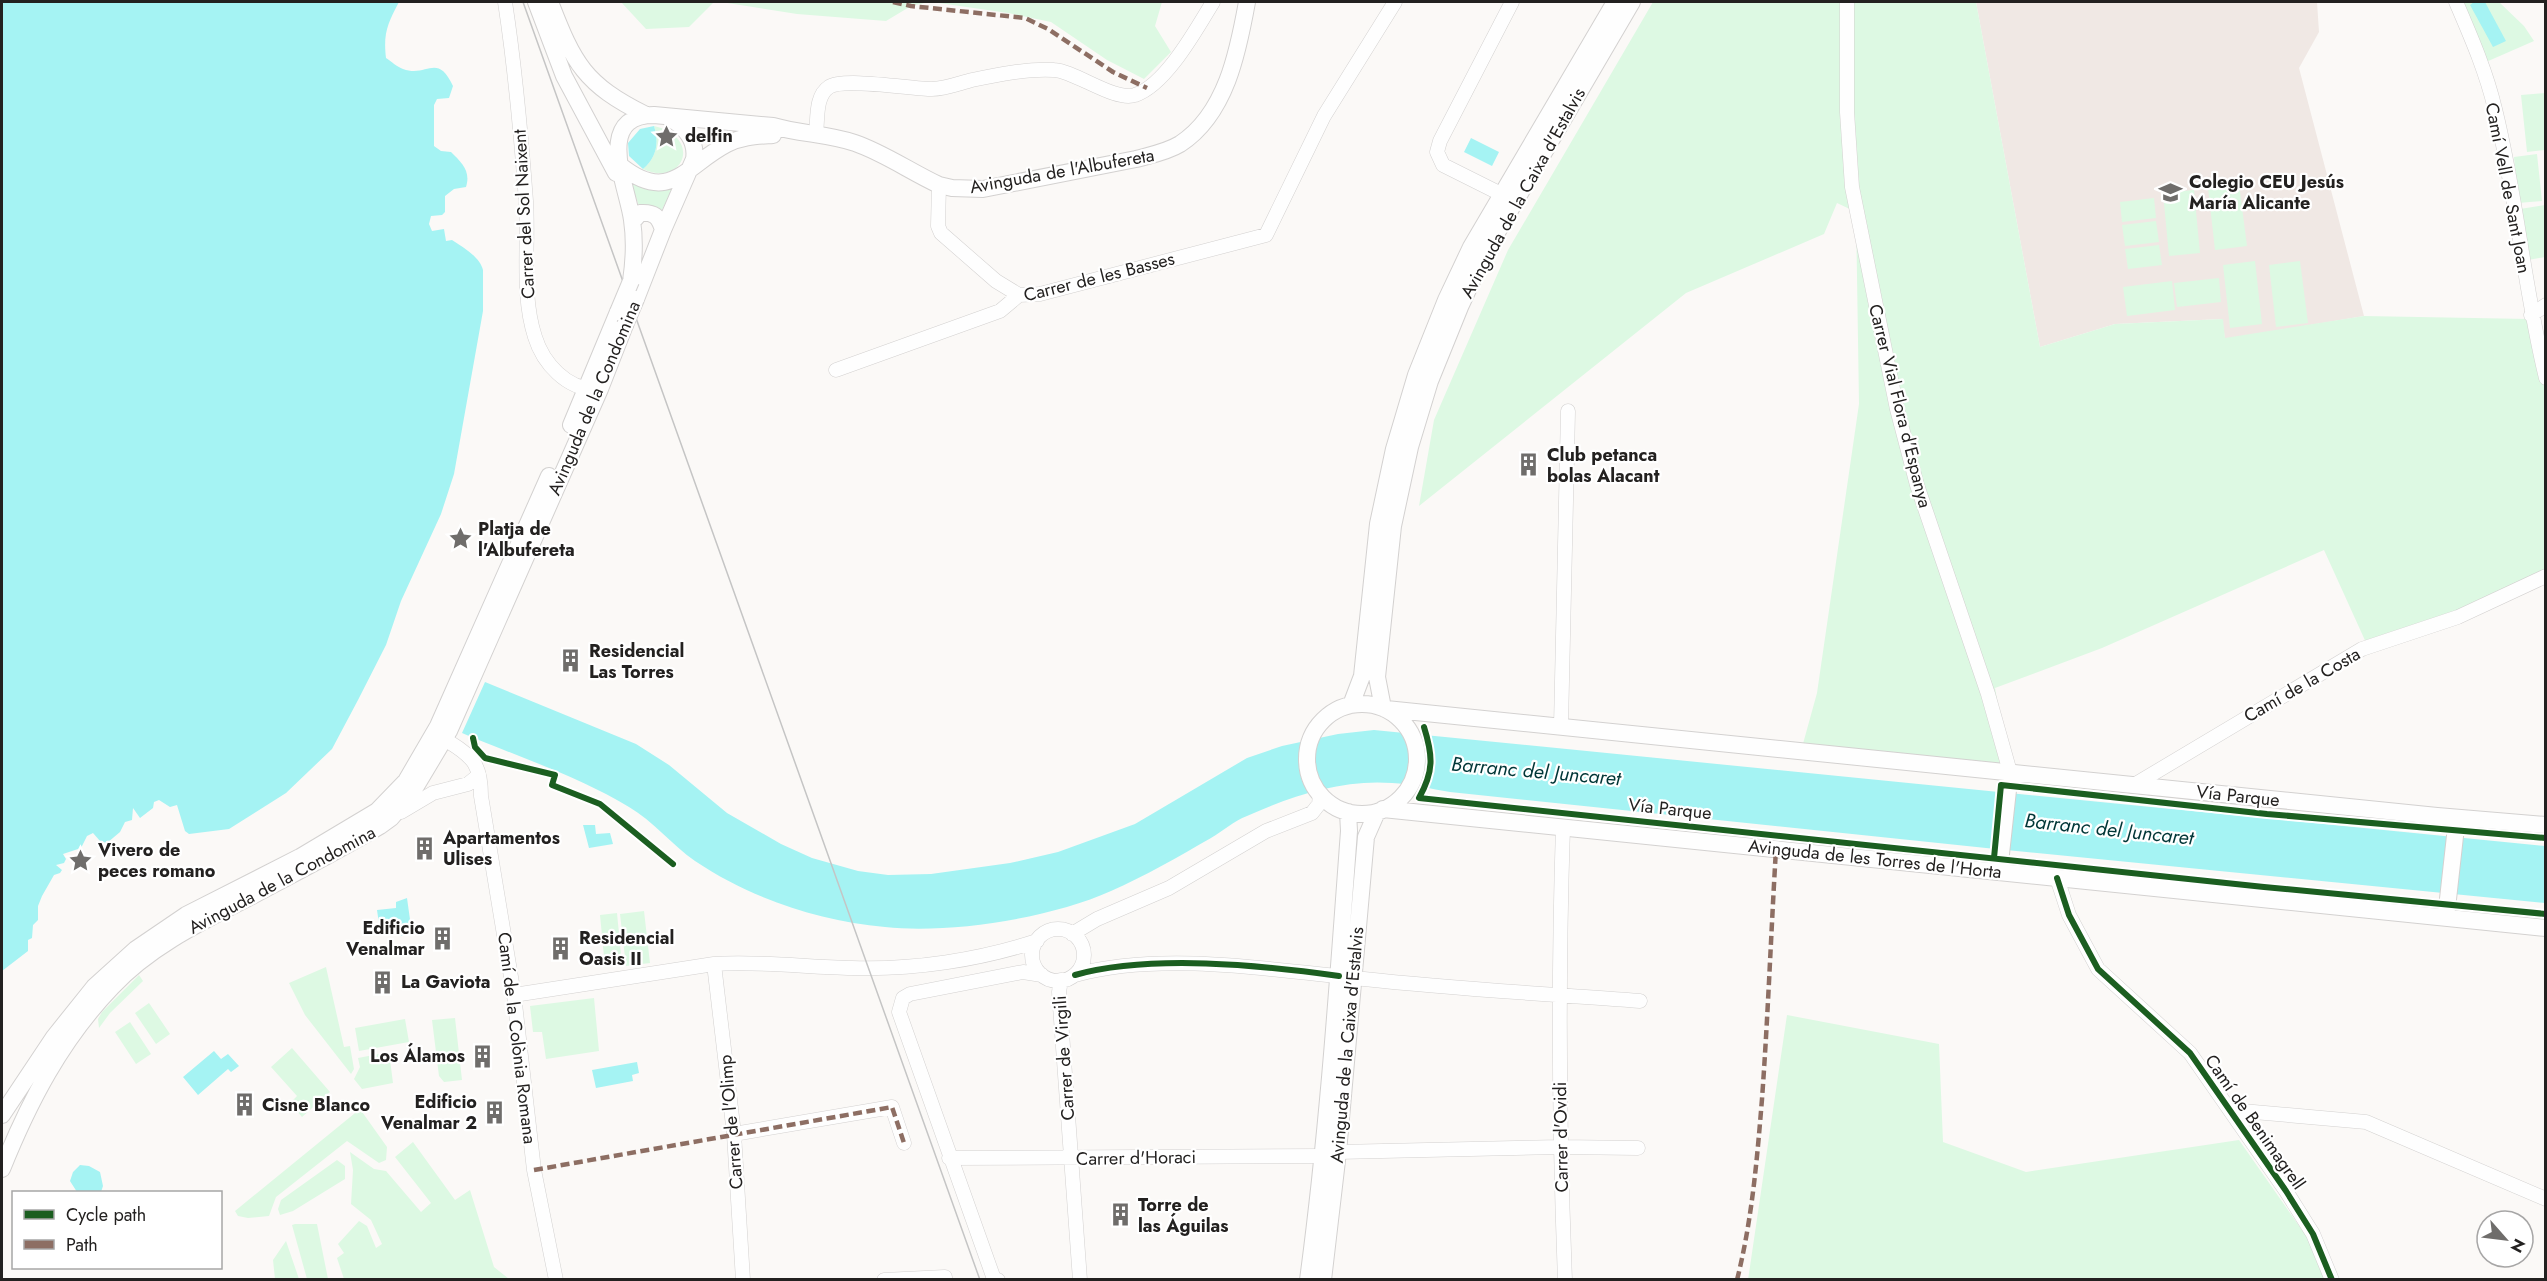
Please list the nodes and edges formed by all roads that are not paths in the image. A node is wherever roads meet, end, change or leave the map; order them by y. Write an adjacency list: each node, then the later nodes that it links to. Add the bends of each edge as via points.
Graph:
1 (505, 2): 32 (street, Carrer del Sol Naixent, via 523,167 529,308 535,338 556,373)
2 (536, 2): 16 (main road, via 561,69)
3 (550, 2): 12 (main road, via 575,61 586,76)
4 (1213, 2): 15 (street, via 1175,61 1134,96 1056,70 935,89 831,85 819,101)
5 (1247, 2): 20 (main road, Avinguda de l'Albufereta, via 1218,102 1204,123 1179,145 1136,159 983,189)
6 (1395, 2): 26 (street, Carrer de les Basses, via 1324,116 1266,235 1040,294)
7 (1512, 2): 22 (street, via 1437,152 1443,165)
8 (1615, 2): 22 (main road, Avinguda de la Caixa d'Estalvis)
9 (1632, 2): 36 (main road, Avinguda de la Caixa d'Estalvis, via 1485,253 1430,381 1410,447 1393,526 1377,677)
10 (1847, 2): 39 (street, Carrer Vial Flora d'Espanya, via 1846,112 1852,187 1897,409 1917,485)
11 (2456, 2): 28 (street, Camí Vell de Sant Joan, via 2479,56 2494,108)
12 (646, 115): 13 (main road, Avinguda de l'Albufereta); 18 (main road, via 634,119 621,132 616,149)
13 (665, 117): 14 (main road, Avinguda de l'Albufereta); 19 (main road, via 681,125 692,141 695,153)
14 (791, 131): 15 (main road, Avinguda de l'Albufereta); 17 (main road, Avinguda de l'Albufereta, via 738,139)
15 (816, 134): 20 (main road, Avinguda de l'Albufereta, via 858,144)
16 (599, 142): 18 (main road); 21 (main road)
17 (717, 150): 19 (main road, Avinguda de l'Albufereta); 23 (main road, Avinguda de la Condomina)
18 (620, 164): 19 (main road, via 633,176 654,183 679,178); 21 (main road, Avinguda de la Condomina)
19 (689, 171): 23 (main road, Avinguda de la Condomina)
20 (939, 185): 26 (street, via 938,226 942,233 996,281)
21 (626, 193): 24 (main road, Avinguda de la Condomina)
22 (1501, 194): 35 (main road, Avinguda de la Caixa d'Estalvis, via 1446,300 1416,375 1394,449 1378,524 1362,676)
23 (678, 200): 25 (main road, Avinguda de la Condomina)
24 (633, 221): 25 (main road, via 640,213 649,212 656,215); 29 (main road, Avinguda de la Condomina, bridge, via 633,265)
25 (663, 230): 29 (main road, Avinguda de la Condomina, bridge, via 636,299)
26 (1019, 295): 30 (street, Carrer de les Basses, via 1000,311)
27 (2546, 305): 28 (street)
28 (2531, 315): 31 (street, Camí Vell de Sant Joan)
29 (621, 318): 32 (main road, Avinguda de la Condomina)
30 (836, 370)
31 (2546, 378)
32 (593, 389): 38 (main road, Avinguda de la Condomina)
33 (1568, 411): 37 (street)
34 (2546, 576): 41 (street, Camí de la Costa, via 2458,617 2362,649)
35 (1351, 705): 36 (main road); 42 (main road, via 1327,717 1310,742 1307,766)
36 (1384, 709): 37 (main road); 43 (main road, via 1405,724 1414,741 1417,762 1406,792)
37 (1561, 726): 39 (main road)
38 (440, 735): 40 (street, via 473,760 478,767); 45 (main road, Avinguda de la Condomina, via 412,793); 66 (main road, Avinguda de la Condomina, via 406,781 377,811 186,915 136,949 94,987 54,1037)
39 (2010, 772): 41 (main road); 49 (main road, Carrer Vial Flora d'Espanya)
40 (473, 780): 45 (street, via 433,793); 62 (street, Camí de la Colònia Romana, via 480,796)
41 (2134, 785): 46 (main road)
42 (1320, 795): 44 (main road); 53 (street, via 1312,813 1266,831 1169,888)
43 (1380, 811): 44 (main road); 48 (main road, Avinguda de les Torres de l'Horta); 60 (main road, Avinguda de la Caixa d'Estalvis, via 1366,837)
44 (1348, 812): 60 (main road, Avinguda de la Caixa d'Estalvis)
45 (391, 818): 74 (main road, Avinguda de la Condomina, via 196,924 112,987 58,1052)
46 (2456, 824): 47 (main road); 51 (main road)
47 (2546, 825)
48 (1563, 827): 49 (main road, Avinguda de les Torres de l'Horta); 63 (street)
49 (2000, 872): 50 (main road, Avinguda de les Torres de l'Horta)
50 (2057, 878): 51 (main road, Avinguda de les Torres de l'Horta); 65 (street, Camí de Benimagrell, via 2069,915 2098,969 2190,1053)
51 (2447, 911): 52 (main road, Avinguda de les Torres de l'Horta)
52 (2546, 928)
53 (1072, 934): 54 (street, via 1055,929); 59 (street, via 1084,952)
54 (1037, 941): 55 (street); 56 (street)
55 (1001, 953): 56 (street); 57 (street, via 905,967)
56 (1033, 961): 58 (street)
57 (714, 964): 62 (street); 67 (street, Carrer de l'Olimp)
58 (1042, 975): 61 (street); 72 (street, via 1023,972 903,998 899,1012)
59 (1075, 975): 60 (street, via 1119,966 1195,964); 61 (street)
60 (1346, 977): 63 (street); 71 (main road, Avinguda de la Caixa d'Estalvis)
61 (1061, 980): 73 (street, Carrer de Virgili)
62 (514, 995): 77 (street, Camí de la Colònia Romana, via 534,1170)
63 (1560, 995): 64 (street); 69 (street, Carrer d'Ovidi)
64 (1640, 1001)
65 (2232, 1110): 75 (street, Camí de Benimagrell, via 2366,1122); 85 (street, Camí de Benimagrell, via 2313,1234)
66 (2, 1115)
67 (734, 1134): 68 (street, via 892,1107); 78 (street, Carrer de l'Olimp)
68 (904, 1143)
69 (1560, 1147): 70 (street, Carrer d'Horaci); 71 (street, Carrer d'Horaci); 84 (street, Carrer d'Ovidi)
70 (1638, 1148)
71 (1330, 1154): 73 (street, Carrer d'Horaci); 82 (main road, Avinguda de la Caixa d'Estalvis); 83 (main road, Avinguda de la Caixa d'Estalvis)
72 (949, 1158): 73 (street, Carrer d'Horaci); 80 (street, via 994,1279)
73 (1071, 1158): 81 (street, Carrer de Virgili)
74 (2, 1169)
75 (2546, 1200)
76 (945, 1278): 79 (street)
77 (556, 1280)
78 (743, 1280)
79 (884, 1280)
80 (998, 1280)
81 (1080, 1280)
82 (1308, 1280)
83 (1323, 1280)
84 (1565, 1280)
85 (2332, 1280)

